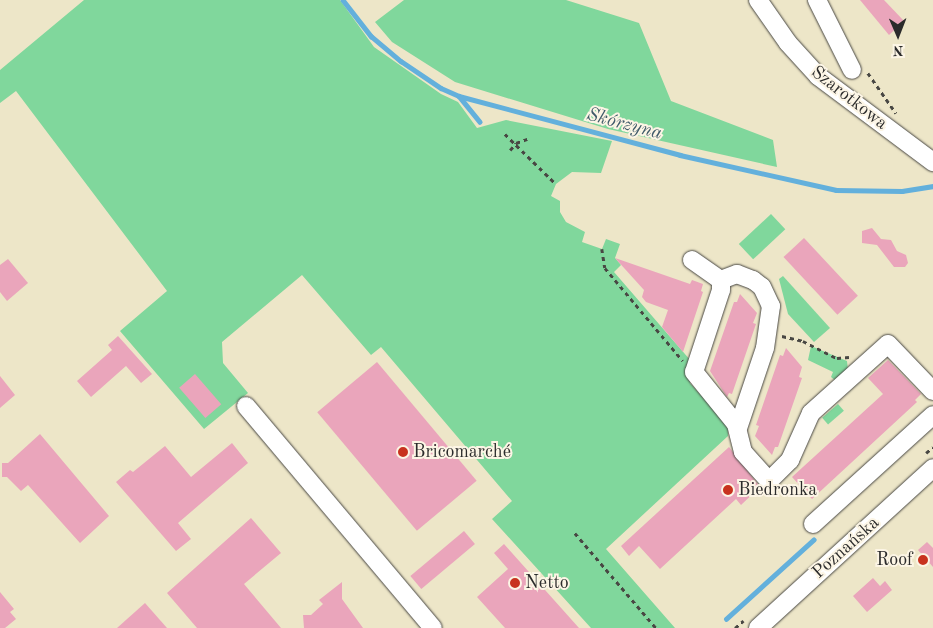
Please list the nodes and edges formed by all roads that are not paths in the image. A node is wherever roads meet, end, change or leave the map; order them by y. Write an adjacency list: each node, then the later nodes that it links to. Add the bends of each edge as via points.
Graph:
1 (758, 0): 4 (street, Szarotkowa, via 788,43 818,76)
2 (818, 0): 3 (street)
3 (859, 70)
4 (933, 162)
5 (692, 260): 6 (street)
6 (721, 280): 10 (street, via 721,290 694,372); 10 (street, via 737,274 745,275 762,287 771,306 769,333)
7 (933, 391): 10 (street, via 888,344 811,413 790,460 769,480 744,452)
8 (246, 406): 13 (street)
9 (933, 416): 12 (street)
10 (739, 433)
11 (933, 468): 14 (street, Poznańska)
12 (813, 524)
13 (434, 628)
14 (758, 628)

